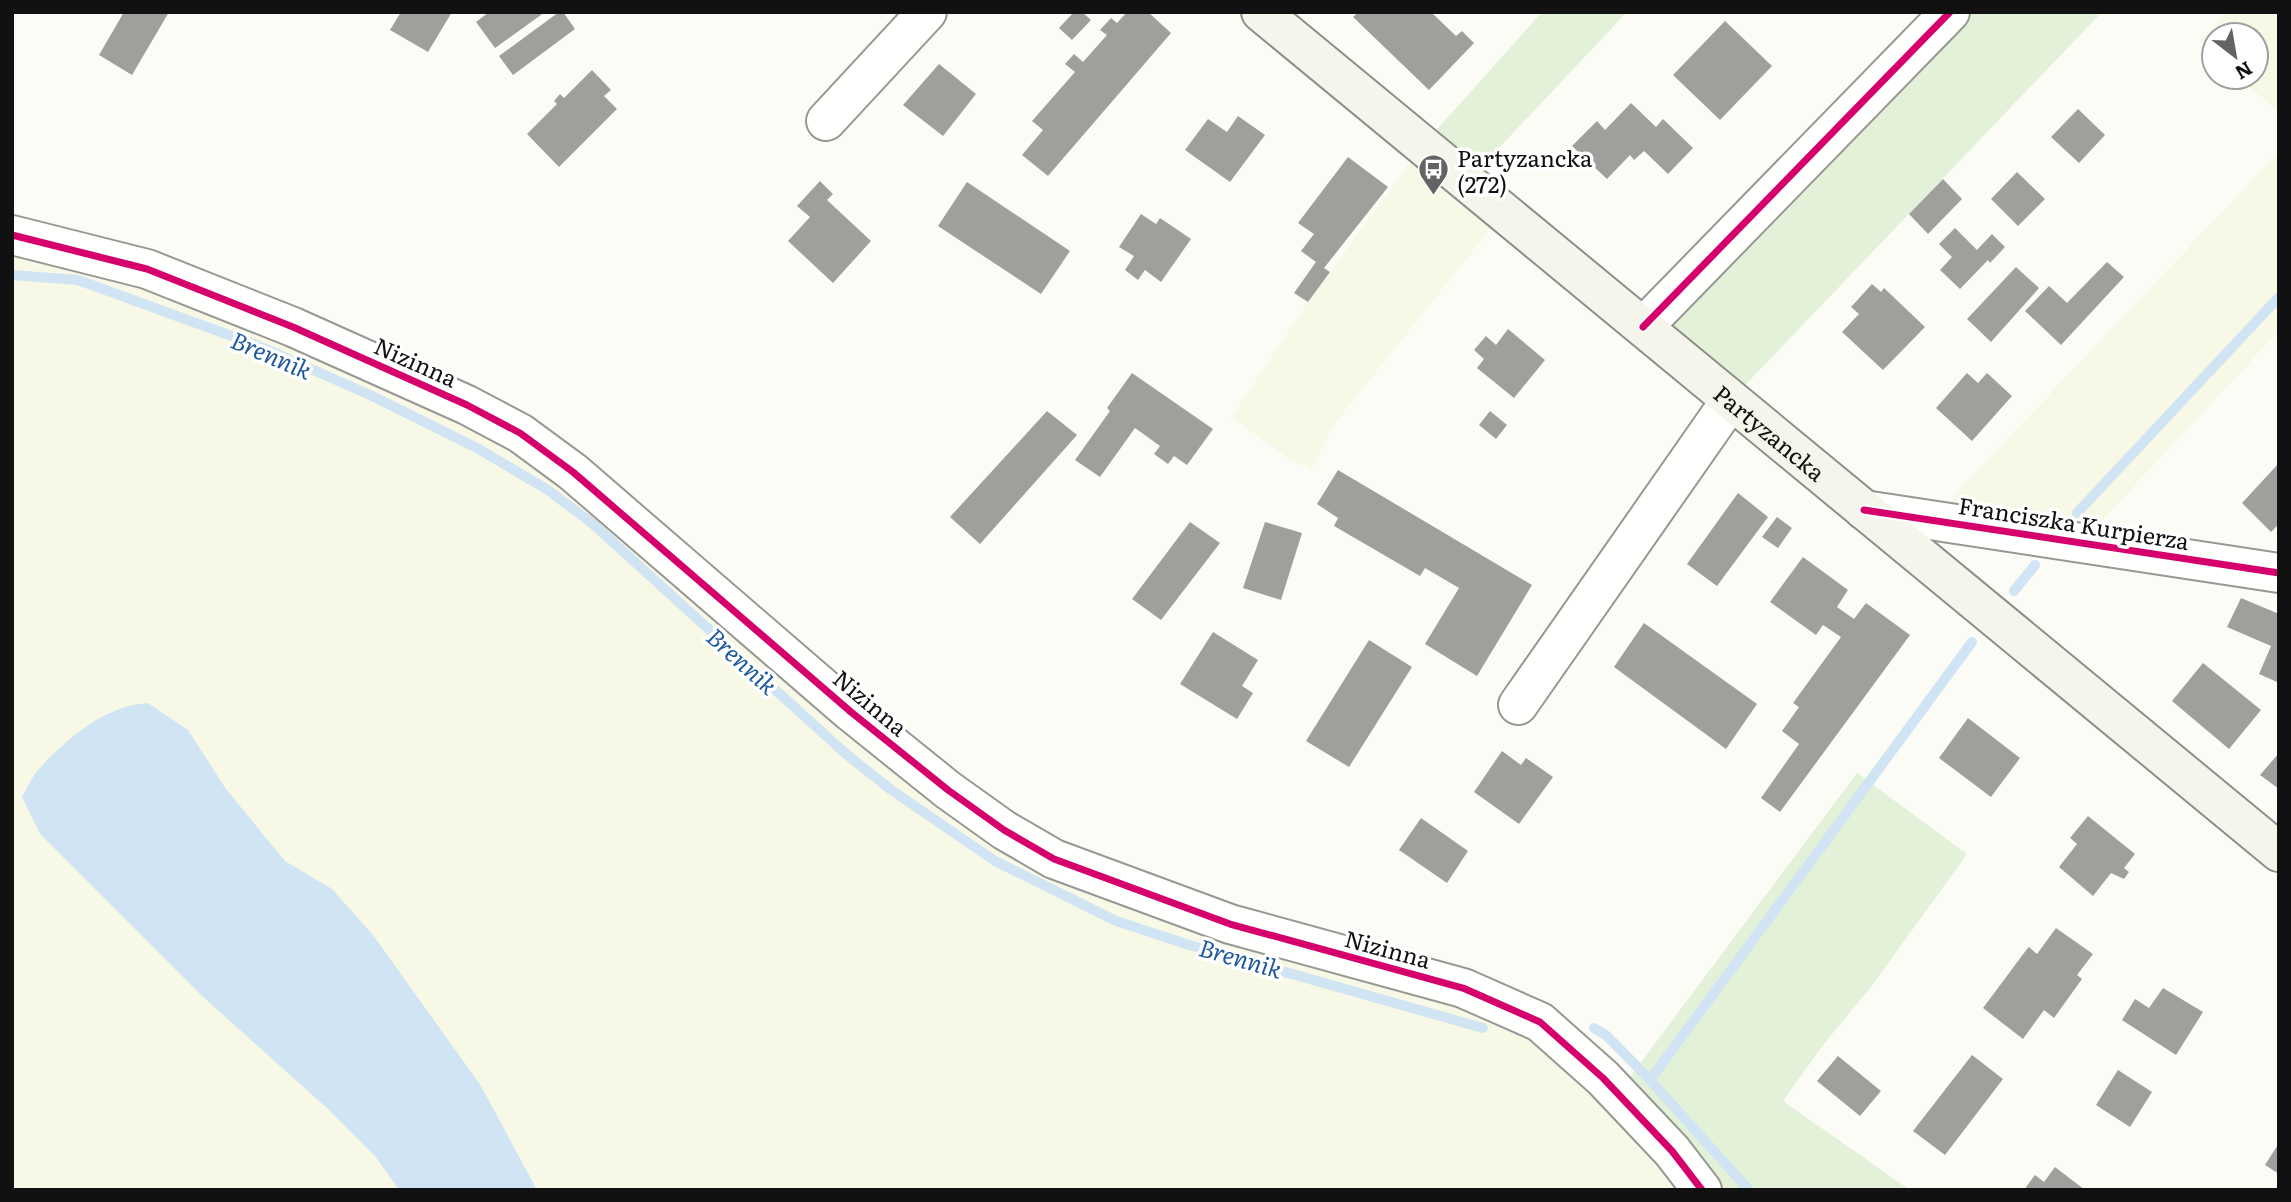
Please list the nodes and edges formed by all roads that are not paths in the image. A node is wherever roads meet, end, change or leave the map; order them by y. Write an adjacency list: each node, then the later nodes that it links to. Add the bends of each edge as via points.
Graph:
1 (927, 12): 4 (street)
2 (1262, 12): 6 (main road, Partyzancka)
3 (1950, 12): 6 (street)
4 (825, 121)
5 (12, 235): 12 (street, Nizinna, via 148,269 293,327 520,433 573,472 851,712 1004,830 1054,859 1230,924 1463,988 1541,1022 1603,1077)
6 (1643, 327): 7 (main road, Partyzancka)
7 (1731, 400): 8 (main road, Partyzancka); 10 (street)
8 (1864, 510): 9 (street, Franciszka Kurpierza); 11 (main road, Partyzancka)
9 (2279, 573)
10 (1518, 705)
11 (2279, 852)
12 (1702, 1190)

